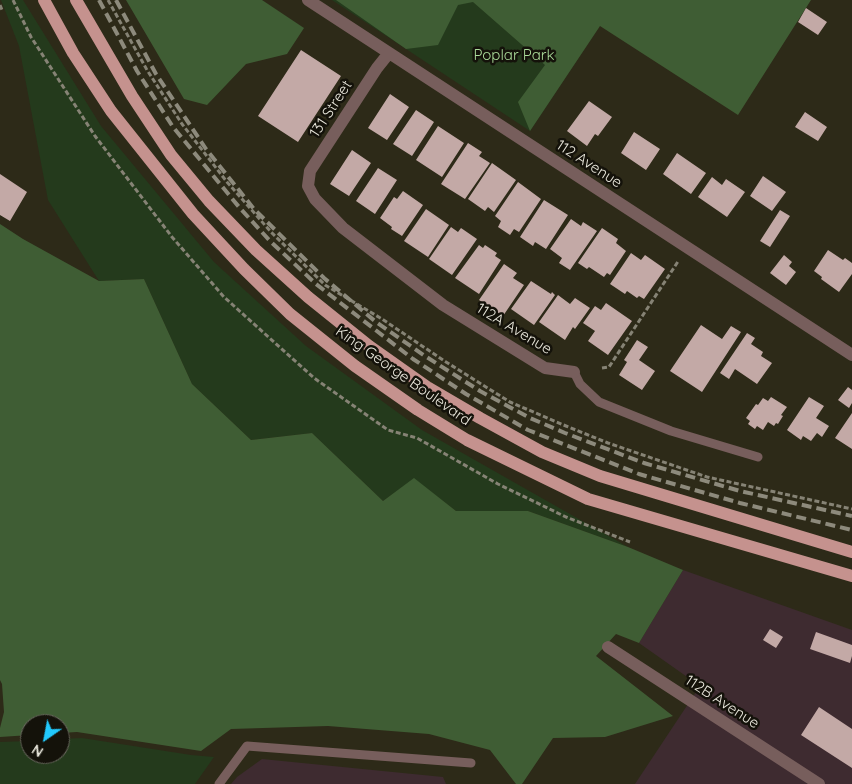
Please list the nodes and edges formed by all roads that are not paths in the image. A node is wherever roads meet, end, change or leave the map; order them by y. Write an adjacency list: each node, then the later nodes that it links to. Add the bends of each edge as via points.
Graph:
1 (44, 0): 10 (main road, King George Boulevard, via 73,53 111,111 193,214 290,314 355,366 468,440 588,499)
2 (76, 0): 9 (main road, King George Boulevard, via 132,96 172,155 209,201 256,250 369,346 428,387 542,452 600,476)
3 (308, 0): 4 (street, 112 Avenue)
4 (389, 53): 5 (street, 131 Street, via 310,171); 6 (street, 112 Avenue)
5 (308, 186): 7 (street, 112A Avenue, via 343,228 443,305 544,368)
6 (852, 356)
7 (574, 372): 8 (lane, 112A Avenue, via 580,384 599,402 671,431)
8 (758, 457)
9 (852, 552)
10 (852, 576)
11 (608, 647): 14 (street, 112B Avenue)
12 (471, 763): 13 (lane, via 247,746)
13 (219, 784)
14 (820, 784)

